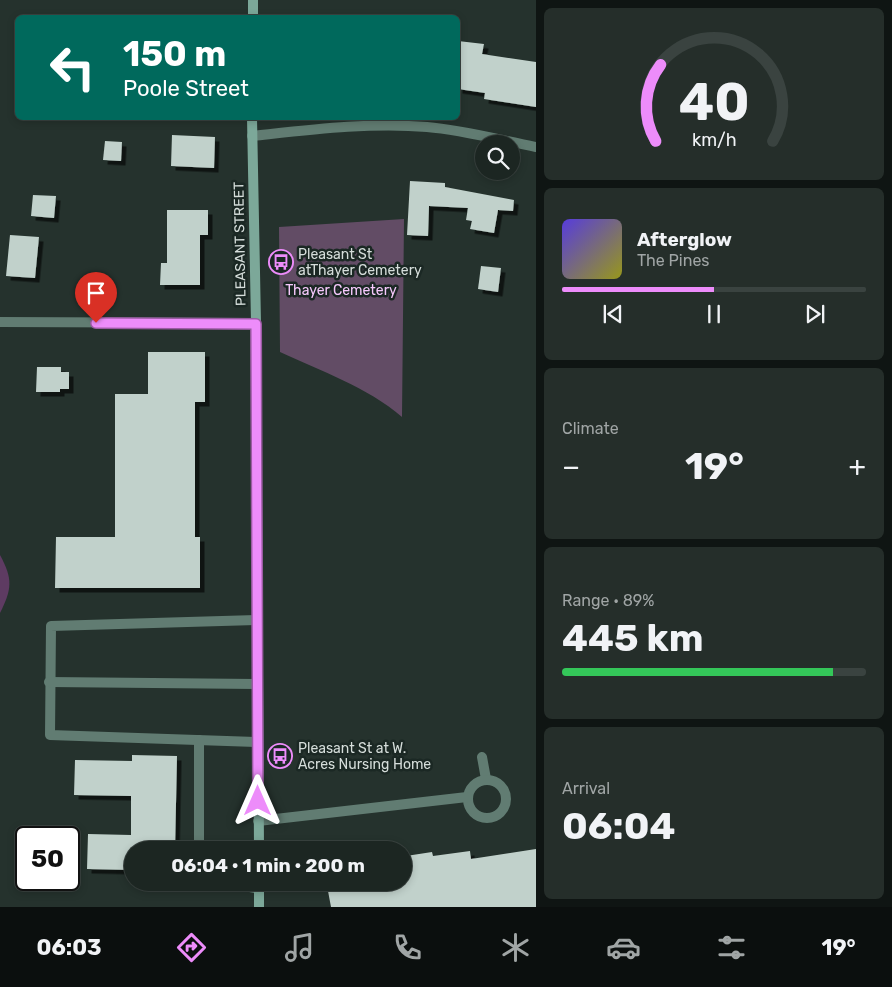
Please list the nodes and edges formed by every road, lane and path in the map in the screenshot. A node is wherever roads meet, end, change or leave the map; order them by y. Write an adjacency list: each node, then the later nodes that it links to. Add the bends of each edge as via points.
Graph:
1 (253, 0): 2 (main road)
2 (253, 15)
3 (252, 120): 4 (main road, PLEASANT STREET)
4 (252, 136): 5 (street, via 375,126 428,127); 7 (main road, PLEASANT STREET)
5 (536, 147)
6 (0, 322): 7 (street)
7 (256, 324): 8 (main road, PLEASANT STREET)
8 (257, 620): 9 (street, via 51,626); 10 (main road, PLEASANT STREET)
9 (49, 682): 10 (street); 11 (street, via 50,734)
10 (258, 684): 12 (main road, PLEASANT STREET)
11 (199, 740): 12 (street); 17 (street)
12 (258, 742): 16 (main road, PLEASANT STREET)
13 (482, 757): 14 (street)
14 (486, 780): 15 (street, via 470,788); 15 (street, via 495,781 506,796 500,812 483,818 475,814)
15 (467, 797): 16 (street)
16 (258, 821): 18 (main road, PLEASANT STREET)
17 (199, 841)
18 (259, 841)
19 (259, 891): 20 (main road)
20 (259, 907)

